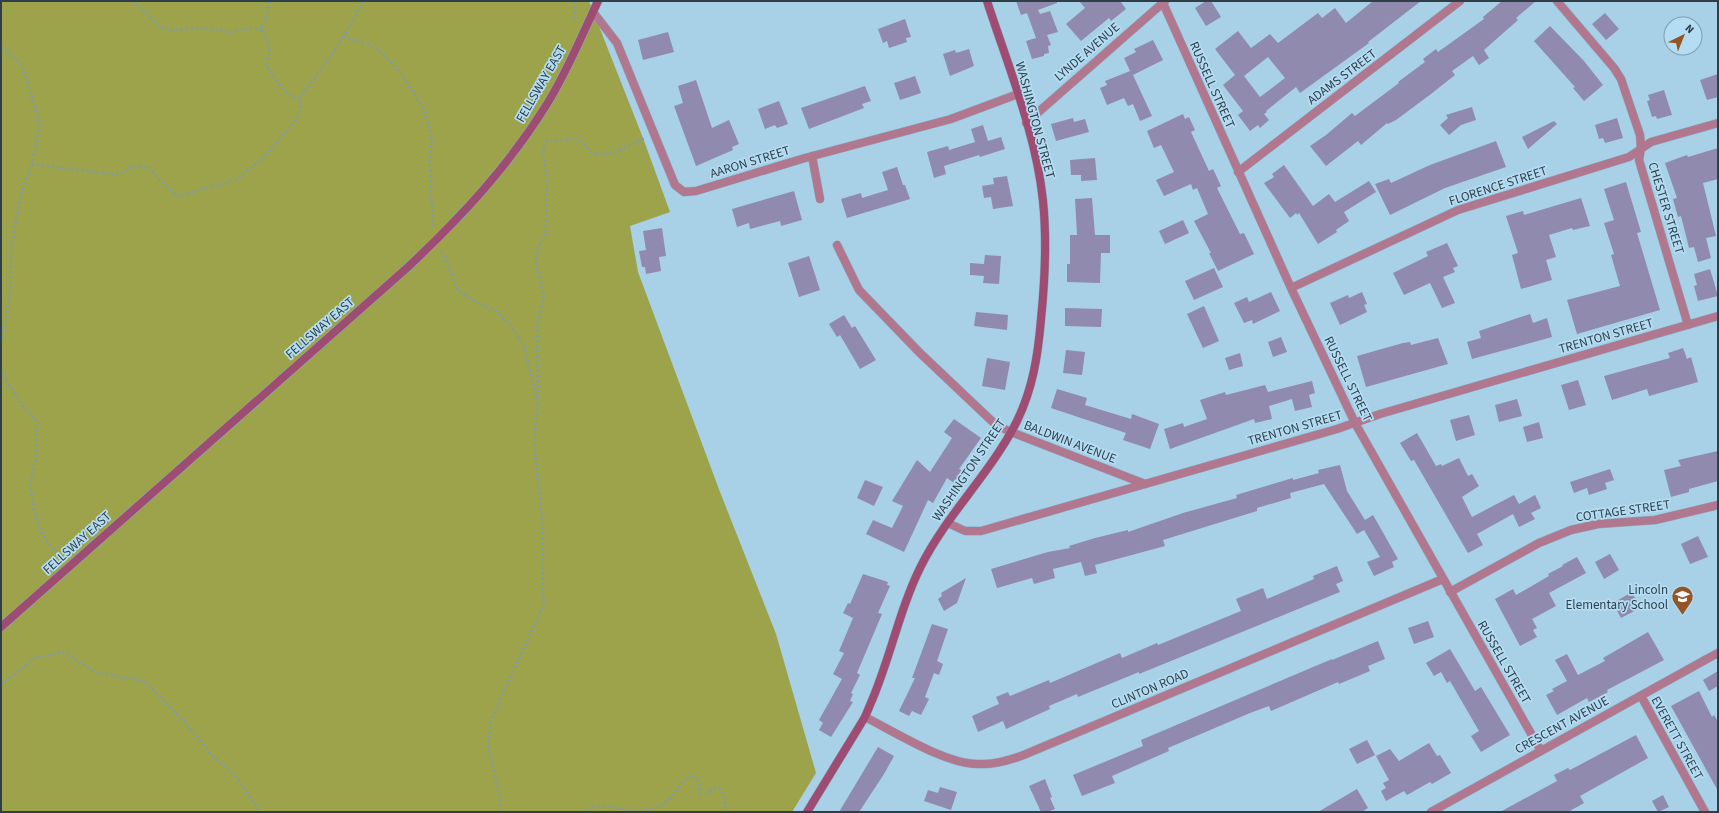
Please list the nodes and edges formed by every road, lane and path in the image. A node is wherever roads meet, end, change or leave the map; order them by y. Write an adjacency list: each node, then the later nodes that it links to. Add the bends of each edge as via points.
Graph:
1 (131, 1): 10 (path, via 161,27 172,30)
2 (270, 1): 10 (path)
3 (363, 1): 11 (path)
4 (598, 1): 9 (main road, FELLSWAY EAST)
5 (987, 1): 13 (main road, WASHINGTON STREET)
6 (1460, 1): 21 (street, ADAMS STREET)
7 (1557, 1): 18 (street, CHESTER STREET, via 1621,79 1640,135)
8 (1164, 2): 15 (street, LYNDE AVENUE); 21 (street, RUSSELL STREET)
9 (593, 12): 17 (street, AARON STREET, via 616,39); 23 (main road, FELLSWAY EAST, via 548,103 516,151 483,192)
10 (262, 30): 14 (path, via 270,47 266,65 289,95)
11 (343, 37): 14 (path); 23 (path, via 377,49 402,74 421,105 432,142 430,189)
12 (1, 47): 20 (path, via 22,64 31,91 40,125)
13 (1018, 94): 15 (main road, WASHINGTON STREET); 19 (street, AARON STREET, via 951,119)
14 (299, 98): 20 (path, via 301,108 298,118 262,159 235,180 178,196 150,168 133,166 118,175)
15 (1026, 123): 32 (main road, WASHINGTON STREET, via 1043,201 1043,304 1035,370 1026,400)
16 (1718, 123): 18 (street, FLORENCE STREET, via 1651,142)
17 (655, 134): 19 (street, AARON STREET, via 675,186 686,192); 30 (path, via 621,150 599,154 593,152 581,140 574,138 563,141 550,140 545,143 543,152 546,230 537,250 536,263 544,294 537,326)
18 (1641, 148): 25 (street, FLORENCE STREET, via 1629,157 1458,210); 27 (street, CHESTER STREET, via 1639,160)
19 (812, 156): 22 (street)
20 (32, 164): 28 (path, via 22,195 11,247 10,289)
21 (1238, 172): 25 (street, RUSSELL STREET)
22 (820, 198)
23 (435, 241): 30 (path, via 448,263 458,290 479,304 496,311 511,326 524,346); 36 (main road, FELLSWAY EAST)
24 (836, 245): 32 (street, BALDWIN AVENUE, via 859,290 920,353 996,425)
25 (1291, 288): 31 (street, RUSSELL STREET)
26 (1718, 316): 27 (street, TRENTON STREET)
27 (1688, 325): 31 (street, TRENTON STREET, via 1476,385)
28 (1, 339)
29 (1, 371): 36 (path, via 21,404 37,421 36,458 30,484 34,509 42,534)
30 (538, 404): 46 (path, via 534,443 542,518 544,604 491,720 488,746)
31 (1355, 423): 33 (street, TRENTON STREET); 37 (street, RUSSELL STREET)
32 (1011, 432): 33 (street, BALDWIN AVENUE); 35 (main road, WASHINGTON STREET)
33 (1145, 484): 35 (street, TRENTON STREET, via 981,531 965,531)
34 (1718, 505): 38 (street, COTTAGE STREET, via 1655,520 1598,524 1575,529 1539,543)
35 (948, 523): 43 (main road, WASHINGTON STREET, via 917,574 880,681)
36 (67, 568): 39 (main road, FELLSWAY EAST)
37 (1443, 579): 38 (street, RUSSELL STREET); 43 (street, CLINTON ROAD, via 1003,762 977,764 952,760)
38 (1450, 592): 44 (street, RUSSELL STREET)
39 (1, 627)
40 (1718, 653): 42 (street, CRESCENT AVENUE)
41 (1, 683): 45 (path, via 35,658 65,652 94,672 144,681 184,721 211,754 239,780)
42 (1641, 696): 44 (street, CRESCENT AVENUE); 51 (street, EVERETT STREET)
43 (864, 717): 49 (main road, WASHINGTON STREET)
44 (1541, 751): 50 (street, CRESCENT AVENUE)
45 (260, 812)
46 (501, 812)
47 (584, 812): 48 (path, via 591,807 603,806 638,811 660,806 690,777 698,779 701,794 719,788)
48 (726, 812)
49 (807, 812)
50 (1431, 812)
51 (1705, 812)

